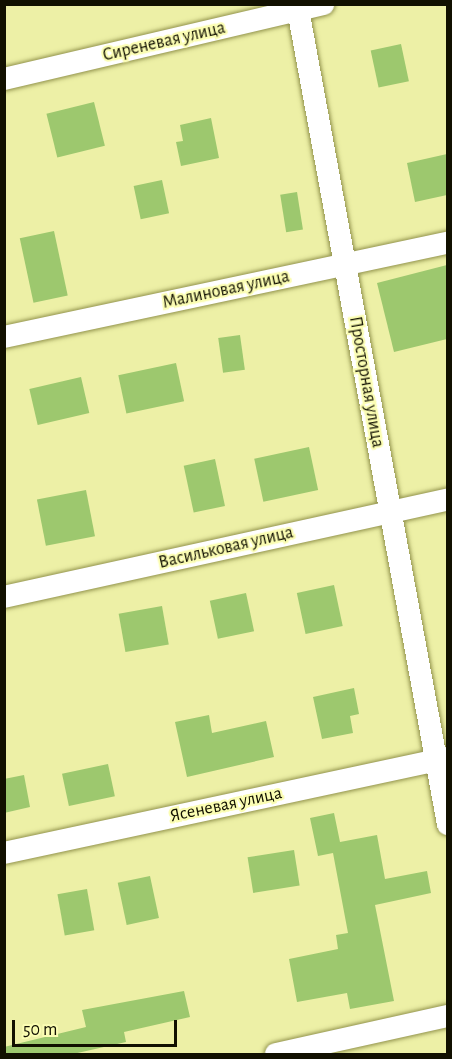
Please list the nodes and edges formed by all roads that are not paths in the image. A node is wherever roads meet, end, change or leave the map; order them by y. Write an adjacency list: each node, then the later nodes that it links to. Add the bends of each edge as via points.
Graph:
1 (323, 4): 2 (street, Сиреневая улица)
2 (298, 7): 3 (street, Сиреневая улица); 5 (street, Просторная улица)
3 (4, 80)
4 (447, 243): 5 (street, Малиновая улица)
5 (345, 264): 6 (street, Малиновая улица); 8 (street, Просторная улица)
6 (4, 338)
7 (447, 499): 8 (street, Васильковая улица)
8 (390, 512): 9 (street, Васильковая улица); 10 (street, Просторная улица)
9 (4, 597)
10 (441, 758): 11 (street, Просторная улица); 12 (street, Ясеневая улица)
11 (447, 824)
12 (4, 853)
13 (447, 1016): 14 (street)
14 (276, 1054)

